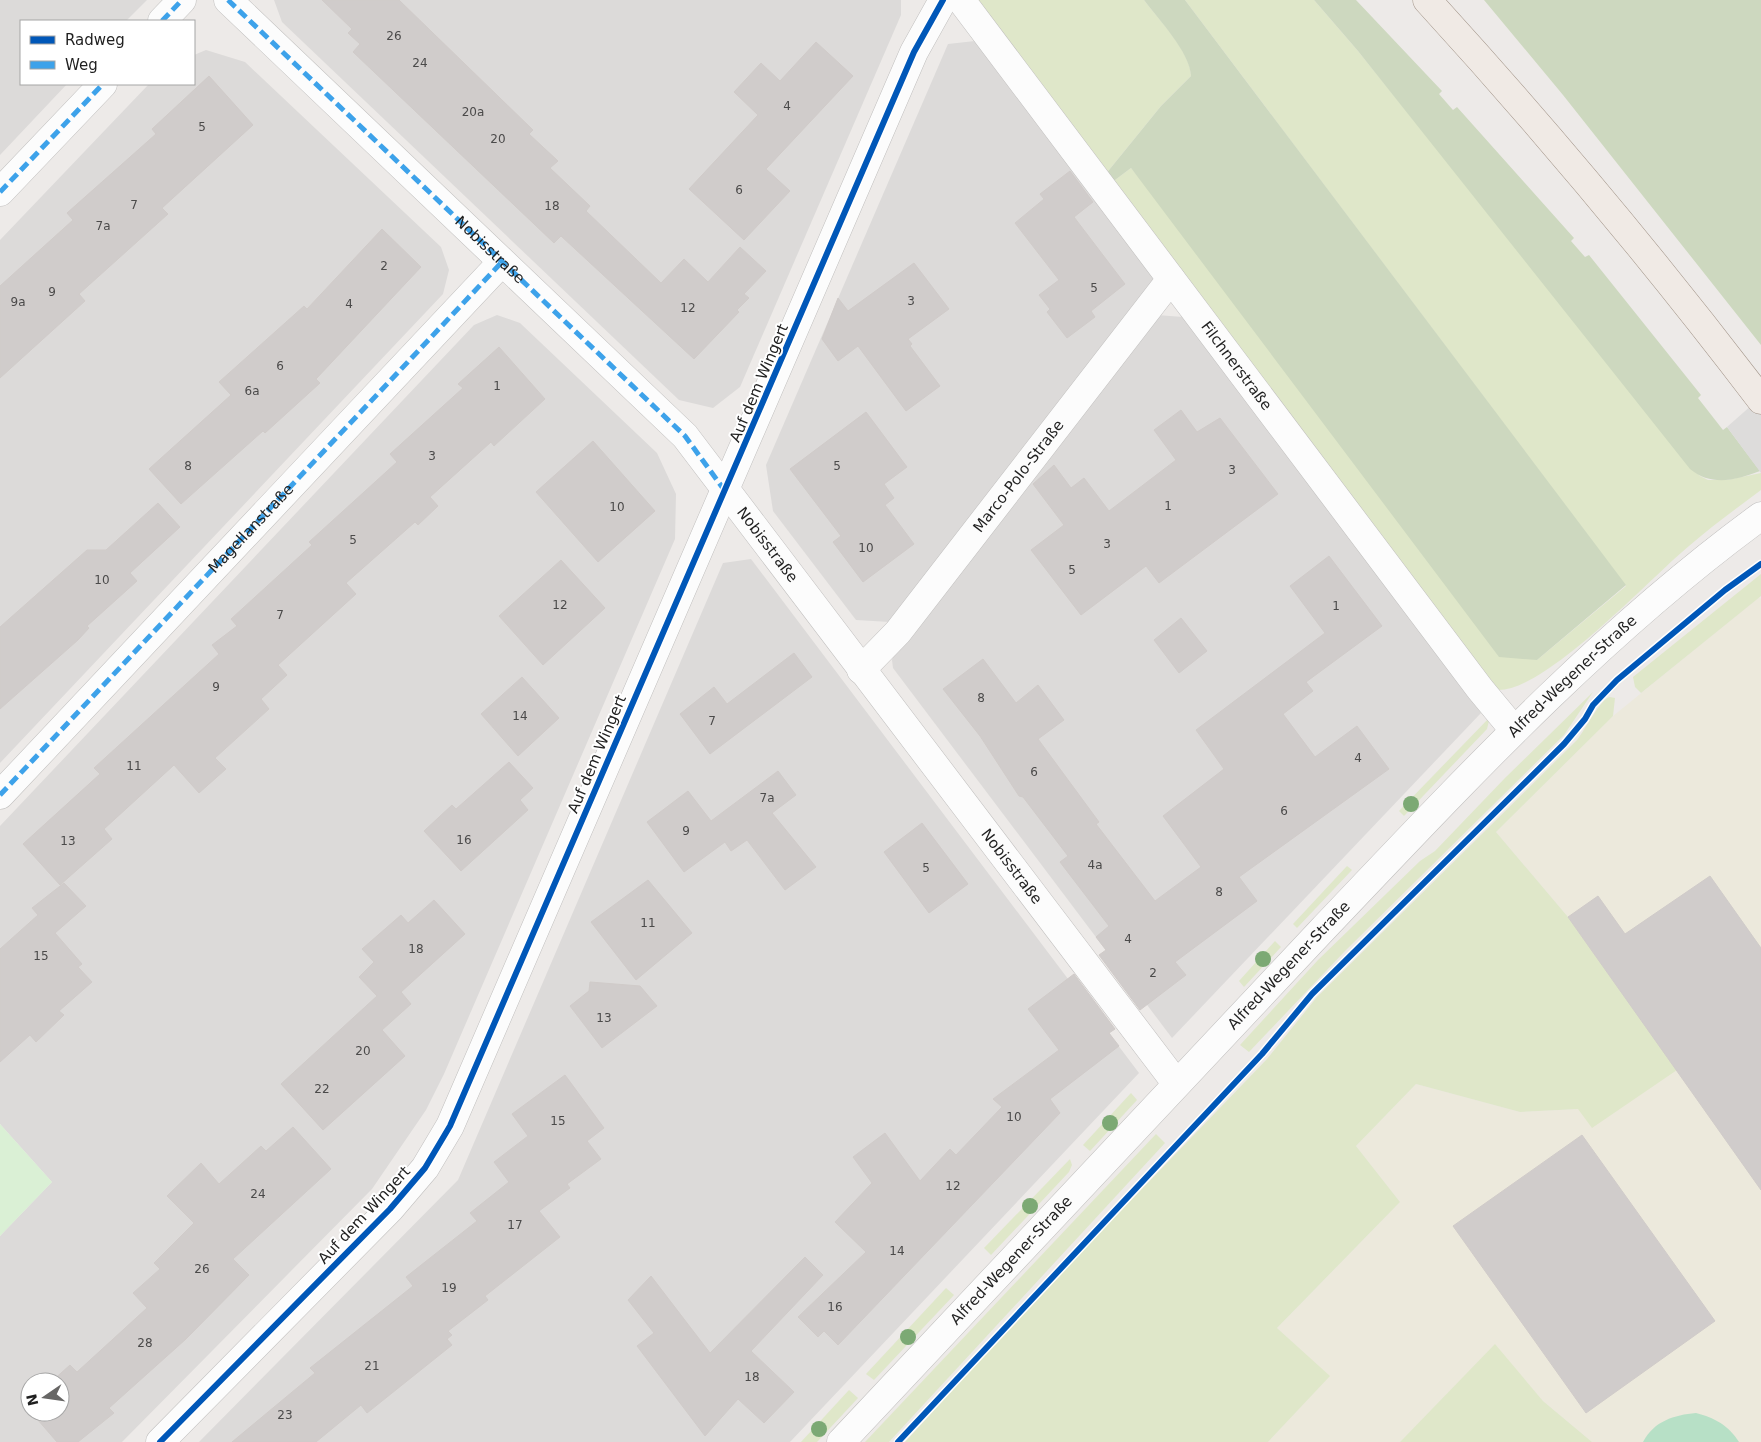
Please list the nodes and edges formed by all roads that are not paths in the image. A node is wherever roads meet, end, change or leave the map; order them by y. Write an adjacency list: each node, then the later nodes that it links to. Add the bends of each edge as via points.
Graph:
1 (182, 0): 6 (street)
2 (228, 0): 9 (street, Nobisstraße)
3 (944, 0): 12 (street, Auf dem Wingert, via 914,52)
4 (961, 0): 10 (street, Filchnerstraße)
5 (1427, 0): 11 (main road, via 1610,210)
6 (163, 20)
7 (102, 85): 8 (street)
8 (0, 192)
9 (501, 263): 12 (street, Nobisstraße, via 685,436); 16 (street, Magellanstraße)
10 (1171, 279): 14 (street, Marco-Polo-Straße, via 898,632); 15 (street, Filchnerstraße)
11 (1760, 399)
12 (725, 491): 14 (street, Nobisstraße); 18 (street, Auf dem Wingert, via 476,1069 438,1147 425,1168 390,1209)
13 (1761, 516): 15 (street, Alfred-Wegener-Straße, via 1632,621)
14 (862, 670): 17 (street, Nobisstraße)
15 (1514, 730): 17 (street, Alfred-Wegener-Straße)
16 (0, 795)
17 (1176, 1084): 19 (street, Alfred-Wegener-Straße)
18 (160, 1442)
19 (841, 1442)

